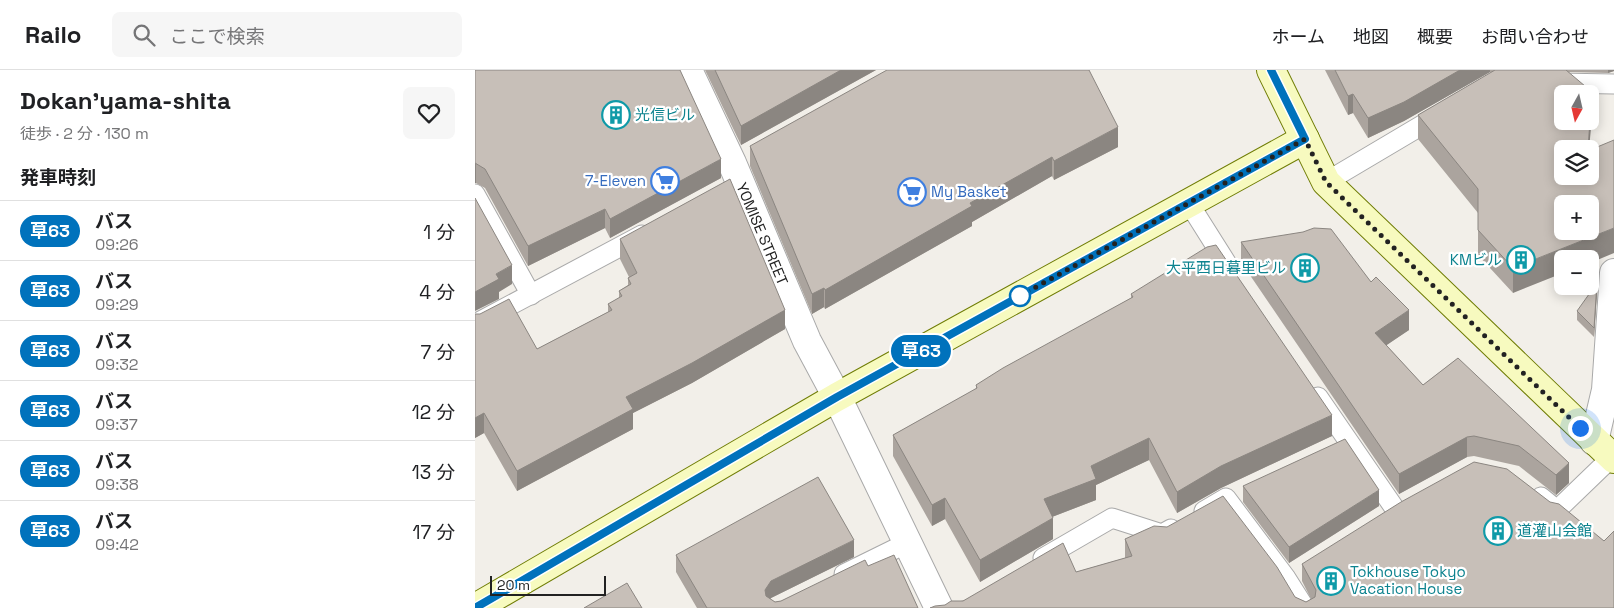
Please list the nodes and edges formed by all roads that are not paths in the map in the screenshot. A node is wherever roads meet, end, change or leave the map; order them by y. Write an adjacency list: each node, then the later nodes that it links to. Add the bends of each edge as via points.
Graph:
1 (688, 70): 16 (street, YOMISE STREET, via 736,172 807,341)
2 (1271, 70): 6 (main road)
3 (1534, 83): 4 (lane)
4 (1614, 84)
5 (1458, 104): 7 (lane)
6 (1305, 139): 7 (main road); 9 (main road)
7 (1326, 182): 19 (main road)
8 (475, 194): 13 (lane)
9 (1188, 202): 12 (lane); 16 (main road)
10 (662, 224): 13 (lane)
11 (1614, 273): 19 (street, via 1606,390)
12 (1239, 281)
13 (531, 295): 14 (lane)
14 (475, 324)
15 (1310, 385): 17 (lane)
16 (837, 397): 26 (street, YOMISE STREET); 31 (main road)
17 (1349, 441): 18 (lane); 24 (lane)
18 (1331, 449)
19 (1607, 452): 20 (lane, via 1557,510)
20 (1527, 486)
21 (1243, 490): 22 (lane)
22 (1226, 498): 28 (lane, via 1162,534 1112,518); 29 (lane)
23 (1412, 500): 24 (lane)
24 (1395, 509): 25 (lane)
25 (1378, 520)
26 (907, 543): 30 (lane); 32 (street, YOMISE STREET)
27 (1303, 567): 29 (lane)
28 (1026, 568)
29 (1287, 578): 33 (lane)
30 (829, 582)
31 (475, 608)
32 (939, 608)
33 (1305, 608)

